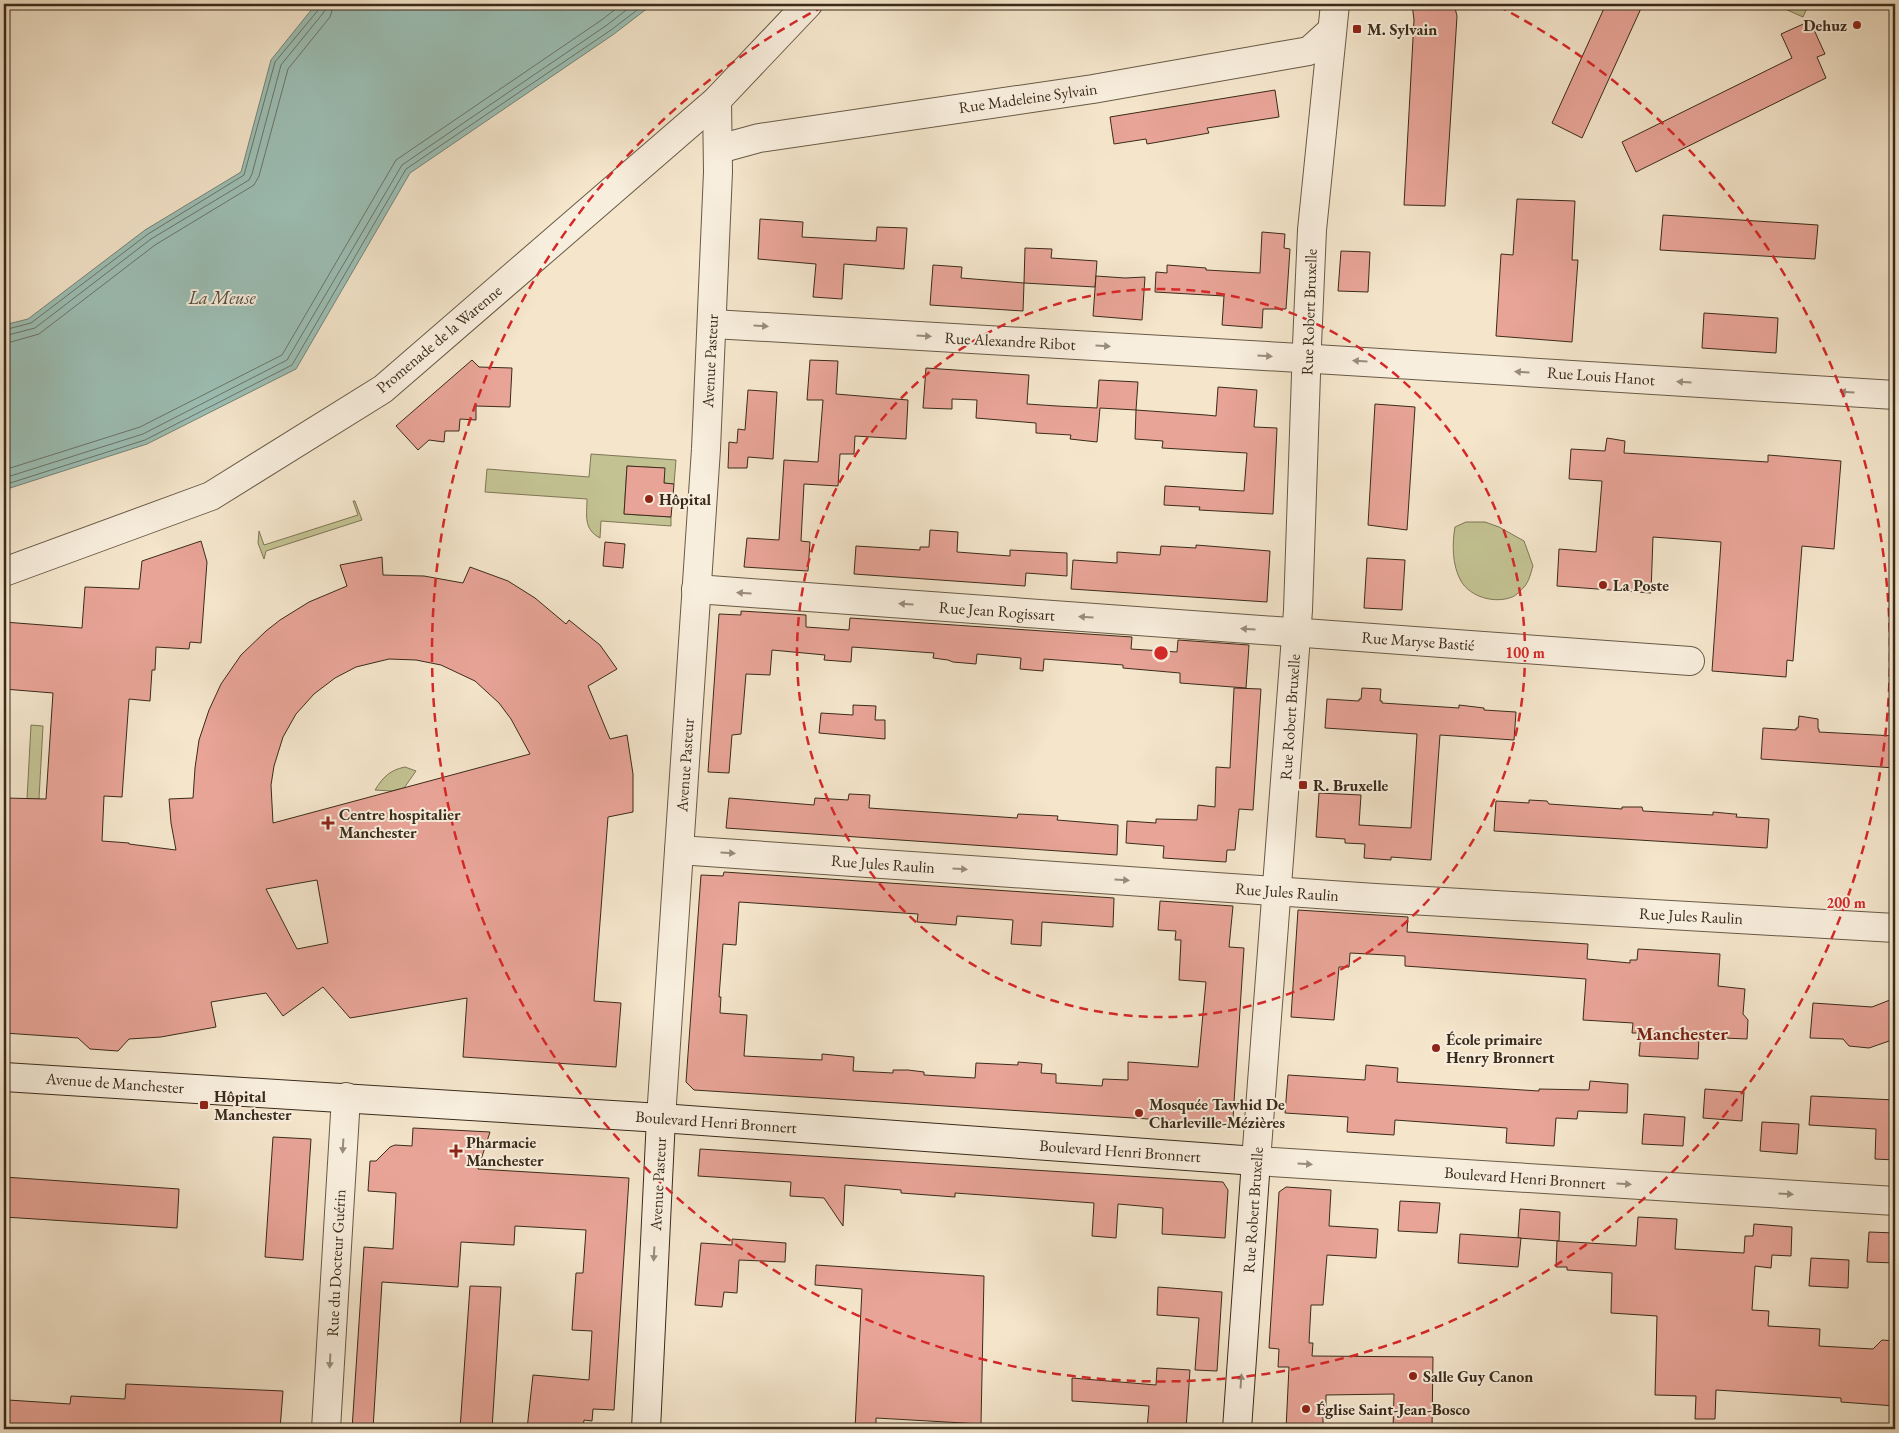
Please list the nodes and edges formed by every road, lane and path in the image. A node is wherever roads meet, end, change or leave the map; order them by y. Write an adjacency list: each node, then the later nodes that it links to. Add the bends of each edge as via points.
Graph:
1 (808, 4): 4 (street, Promenade de la Warenne)
2 (1335, 4): 3 (street, Rue Robert Bruxelle)
3 (1331, 31): 5 (street, Rue Madeleine Sylvain, via 1309,50 1286,56 1093,89 759,138); 7 (street, Rue Robert Bruxelle, via 1312,230)
4 (717, 100): 5 (street, Avenue Pasteur); 9 (street, Promenade de la Warenne, via 383,389 211,496)
5 (718, 149): 6 (street, Avenue Pasteur)
6 (713, 324): 7 (street, Rue Alexandre Ribot, one-way to 7); 10 (street, Avenue Pasteur)
7 (1307, 358): 8 (street, Rue Louis Hanot, one-way to 7); 11 (street, Rue Robert Bruxelle)
8 (1895, 395)
9 (4, 572)
10 (696, 589): 11 (street, Rue Jean Rogissart, one-way to 10); 13 (street, Avenue Pasteur)
11 (1297, 632): 12 (street, Rue Maryse Bastié); 14 (street, Rue Robert Bruxelle)
12 (1690, 661)
13 (679, 850): 14 (street, Rue Jules Raulin, one-way to 14); 18 (street, Avenue Pasteur)
14 (1277, 891): 15 (street, Rue Jules Raulin); 19 (street, Rue Robert Bruxelle)
15 (1895, 928)
16 (4, 1077): 17 (street, Avenue de Manchester)
17 (346, 1097): 18 (street, Boulevard Henri Bronnert); 21 (street, Rue du Docteur Guérin, one-way to 21)
18 (661, 1118): 19 (street, Boulevard Henri Bronnert); 22 (street, Avenue Pasteur, one-way to 22)
19 (1256, 1160): 20 (street, Boulevard Henri Bronnert, one-way to 20); 23 (street, Rue Robert Bruxelle, one-way to 19)
20 (1895, 1201)
21 (326, 1429)
22 (646, 1429)
23 (1238, 1429)

